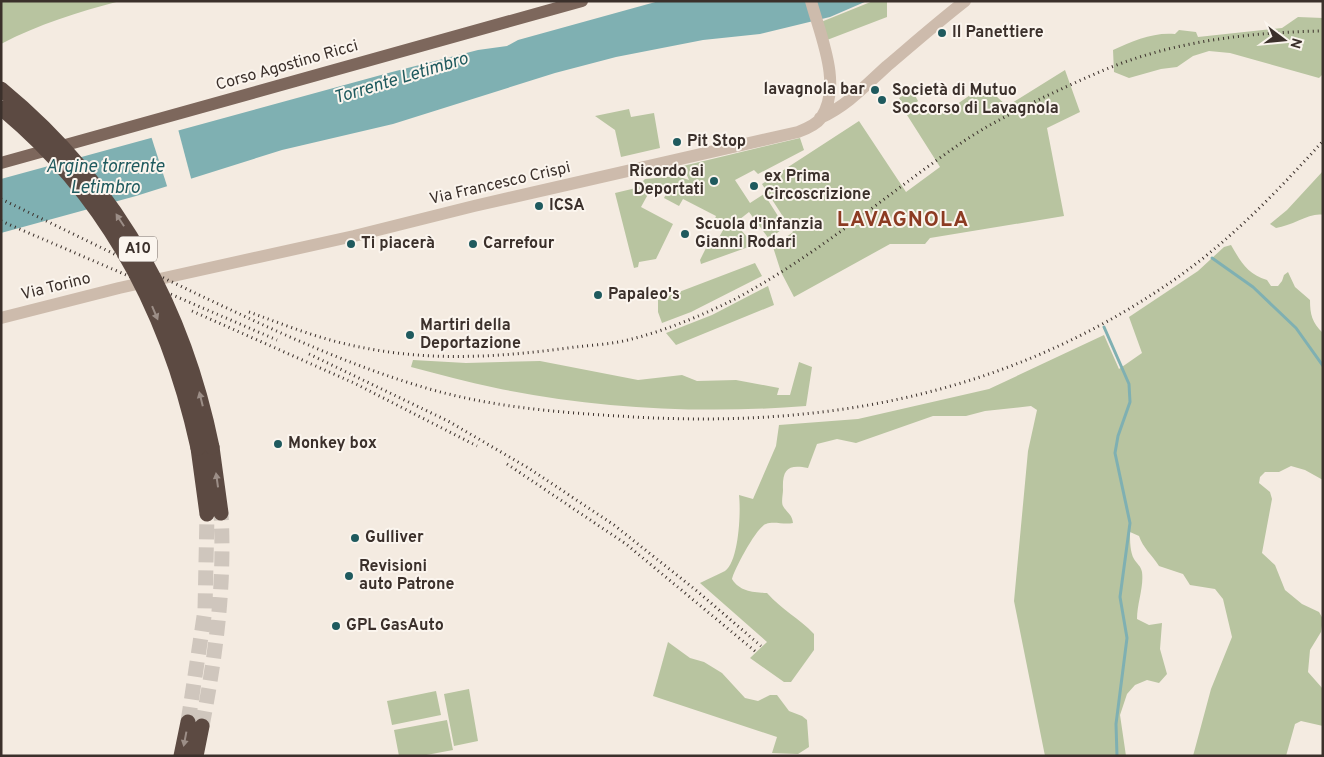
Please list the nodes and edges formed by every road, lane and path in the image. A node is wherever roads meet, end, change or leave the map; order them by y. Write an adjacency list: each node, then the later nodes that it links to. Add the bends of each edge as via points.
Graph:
1 (582, 1): 7 (main road, Corso Agostino Ricci)
2 (811, 1): 6 (street, via 830,83)
3 (965, 1): 6 (street, Via Francesco Crispi, via 853,98 835,112)
4 (1, 89): 10 (highway, A10, one-way to 4, bridge, via 196,381 184,343 149,268 102,193 78,162)
5 (1, 108): 10 (highway, A10, one-way to 10, bridge, via 40,144 89,199 133,269 153,307)
6 (820, 118): 8 (street, Via Francesco Crispi, via 810,127 789,135)
7 (1, 162)
8 (120, 288): 9 (street, Via Torino)
9 (1, 318)
10 (205, 448): 11 (highway, A10)
11 (214, 513)
12 (181, 756): 13 (highway, one-way to 12, via 195,724)
13 (196, 756)

